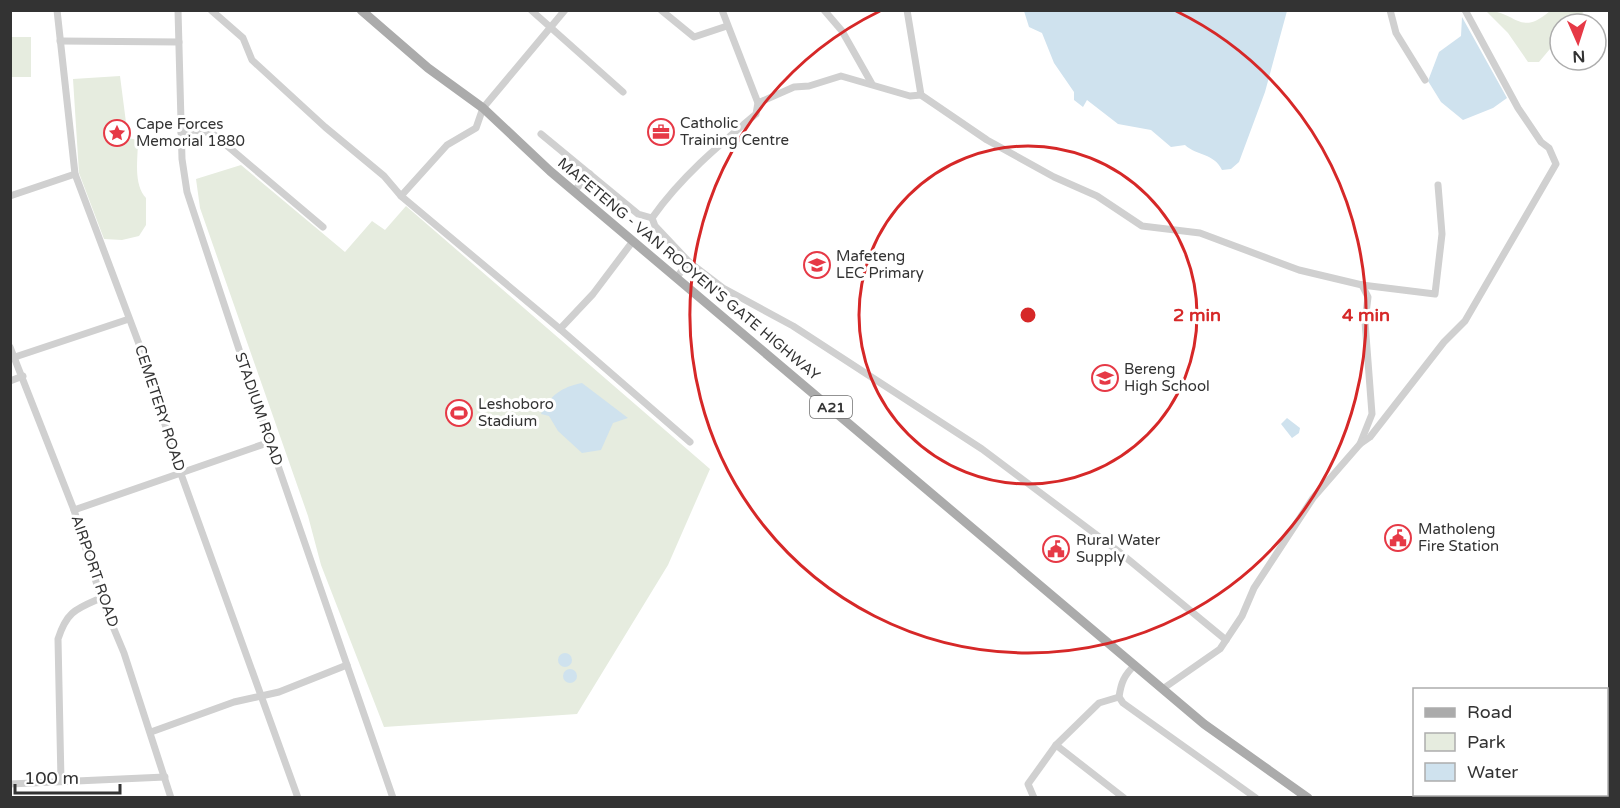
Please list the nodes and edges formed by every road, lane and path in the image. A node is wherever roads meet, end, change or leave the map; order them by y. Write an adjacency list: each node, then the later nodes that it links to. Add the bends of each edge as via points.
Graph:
1 (57, 10): 15 (street, CEMETERY ROAD)
2 (178, 10): 16 (street, STADIUM ROAD)
3 (211, 10): 30 (street, via 243,38 252,60 384,176)
4 (361, 10): 22 (main road, MAFETENG - VAN ROOYEN'S GATE HIGHWAY / A21, via 428,68)
5 (531, 10): 14 (street)
6 (565, 10): 14 (street)
7 (661, 10): 13 (street, via 694,38)
8 (722, 10): 13 (street)
9 (824, 10): 18 (street, via 842,31)
10 (907, 10): 20 (street)
11 (1390, 10): 17 (street, via 1396,33)
12 (1465, 10): 45 (street, via 1518,108 1549,148 1556,164 1465,321 1370,437)
13 (727, 26): 21 (street)
14 (550, 28): 19 (street); 22 (street)
15 (60, 41): 16 (street); 25 (street, CEMETERY ROAD)
16 (179, 42): 23 (street, STADIUM ROAD)
17 (1425, 80)
18 (872, 84): 20 (street, via 910,96); 21 (street, via 841,76 794,87)
19 (623, 92)
20 (921, 95): 36 (street, via 987,140 1097,196 1142,226 1200,233 1299,270)
21 (758, 103): 31 (street, via 756,114 699,162)
22 (483, 108): 28 (main road, MAFETENG - VAN ROOYEN'S GATE HIGHWAY / A21); 30 (street, via 476,128 447,145)
23 (181, 133): 32 (street, via 212,133); 43 (street, STADIUM ROAD, via 187,192)
24 (542, 134): 26 (street)
25 (75, 174): 29 (street); 37 (street, CEMETERY ROAD)
26 (590, 174): 28 (street); 31 (street, via 638,214)
27 (1438, 185): 36 (street, via 1442,234 1435,294)
28 (574, 191): 33 (main road, MAFETENG - VAN ROOYEN'S GATE HIGHWAY / A21)
29 (10, 196)
30 (401, 196): 38 (street)
31 (652, 218): 34 (street)
32 (322, 227)
33 (633, 241): 35 (main road, MAFETENG - VAN ROOYEN'S GATE HIGHWAY / A21); 38 (street, via 593,294)
34 (689, 262): 35 (street); 49 (street, via 723,288 793,326 982,449 1118,551)
35 (676, 278): 51 (main road, MAFETENG - VAN ROOYEN'S GATE HIGHWAY / A21)
36 (1362, 285): 45 (street, via 1368,297 1365,322 1372,414)
37 (129, 319): 40 (street); 46 (street, CEMETERY ROAD)
38 (560, 329): 44 (street)
39 (10, 347): 40 (street, AIRPORT ROAD)
40 (15, 357): 41 (street, AIRPORT ROAD)
41 (23, 376): 42 (street); 47 (street, AIRPORT ROAD)
42 (10, 381)
43 (270, 442): 46 (street); 50 (street, STADIUM ROAD)
44 (690, 442)
45 (1360, 444): 49 (street, via 1313,498 1254,588)
46 (182, 474): 47 (street); 53 (street, CEMETERY ROAD)
47 (75, 510): 48 (street, AIRPORT ROAD)
48 (101, 598): 55 (street, AIRPORT ROAD); 58 (street, via 75,609 64,621 58,639)
49 (1226, 640): 52 (street, via 1220,649)
50 (347, 665): 53 (street); 62 (street, STADIUM ROAD)
51 (1135, 666): 52 (main road, MAFETENG - VAN ROOYEN'S GATE HIGHWAY / A21); 54 (street, via 1126,673)
52 (1164, 688): 66 (main road, MAFETENG - VAN ROOYEN'S GATE HIGHWAY / A21, via 1204,724)
53 (262, 697): 55 (street, via 234,702); 61 (street, CEMETERY ROAD)
54 (1119, 697): 56 (street, via 1099,703); 65 (street)
55 (151, 732): 57 (street, AIRPORT ROAD)
56 (1056, 745): 63 (street, via 1028,784); 64 (street)
57 (165, 777): 58 (street); 60 (street, AIRPORT ROAD)
58 (61, 781): 59 (street)
59 (10, 784)
60 (171, 798)
61 (298, 798)
62 (393, 798)
63 (1034, 798)
64 (1124, 798)
65 (1256, 798)
66 (1308, 798)

